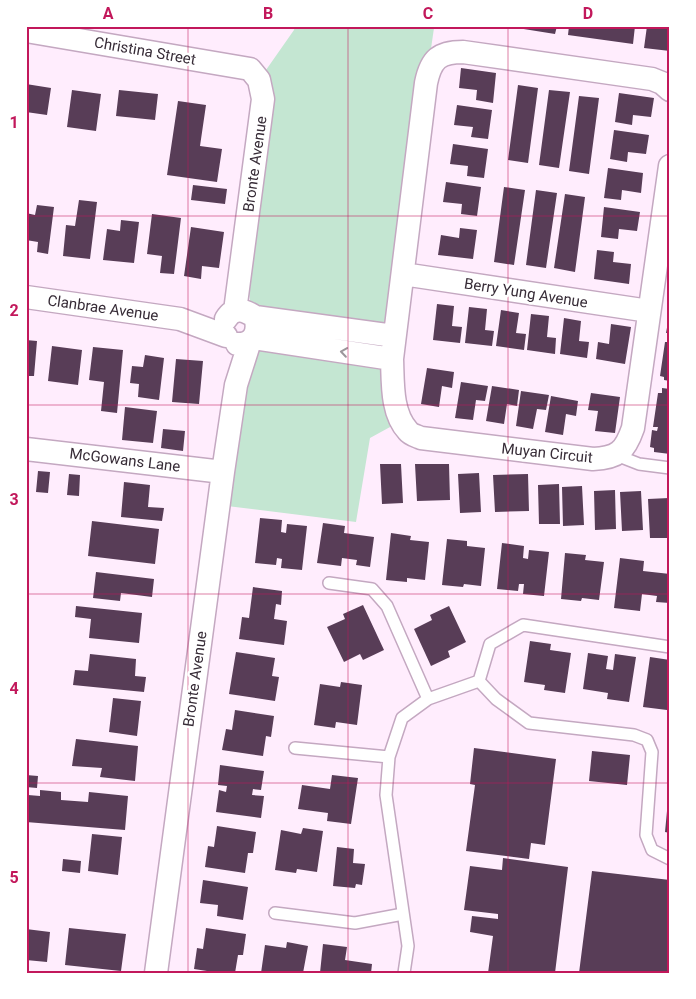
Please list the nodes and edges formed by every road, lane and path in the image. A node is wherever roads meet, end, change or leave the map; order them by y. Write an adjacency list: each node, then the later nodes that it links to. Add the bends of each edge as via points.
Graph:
1 (26, 31): 2 (street, Christina Street)
2 (53, 31): 3 (street, Christina Street, via 250,69)
3 (259, 80): 9 (street, Bronte Avenue, via 263,100 243,248)
4 (670, 90): 6 (street, Muyan Circuit, via 652,79 463,52 441,55 433,62 426,83)
5 (670, 166): 8 (street)
6 (403, 274): 8 (street, Berry Yung Avenue); 10 (street, Muyan Circuit)
7 (26, 297): 9 (street, Clanbrae Avenue)
8 (649, 311): 13 (street, via 633,428 627,444)
9 (242, 326): 10 (street); 11 (street, one-way to 9); 15 (street, Bronte Avenue)
10 (394, 336): 11 (street, Muyan Circuit)
11 (392, 359): 13 (street, Muyan Circuit, via 393,391 401,421 409,433 421,438 593,460)
12 (26, 449): 15 (street, McGowans Lane)
13 (616, 455): 14 (lane, via 639,464)
14 (670, 468)
15 (223, 472): 25 (street, Bronte Avenue)
16 (329, 583): 19 (lane, via 372,589 387,606)
17 (670, 647): 18 (lane, via 523,625 490,644)
18 (479, 681): 19 (lane); 22 (lane, via 496,699 529,723 634,735 647,740 652,752 646,835 652,850)
19 (428, 699): 21 (lane, via 402,718)
20 (295, 748): 21 (lane)
21 (389, 757): 24 (lane, via 386,795)
22 (670, 859)
23 (275, 913): 24 (lane, via 355,922)
24 (403, 914): 26 (lane, via 408,946)
25 (156, 973)
26 (404, 973)

